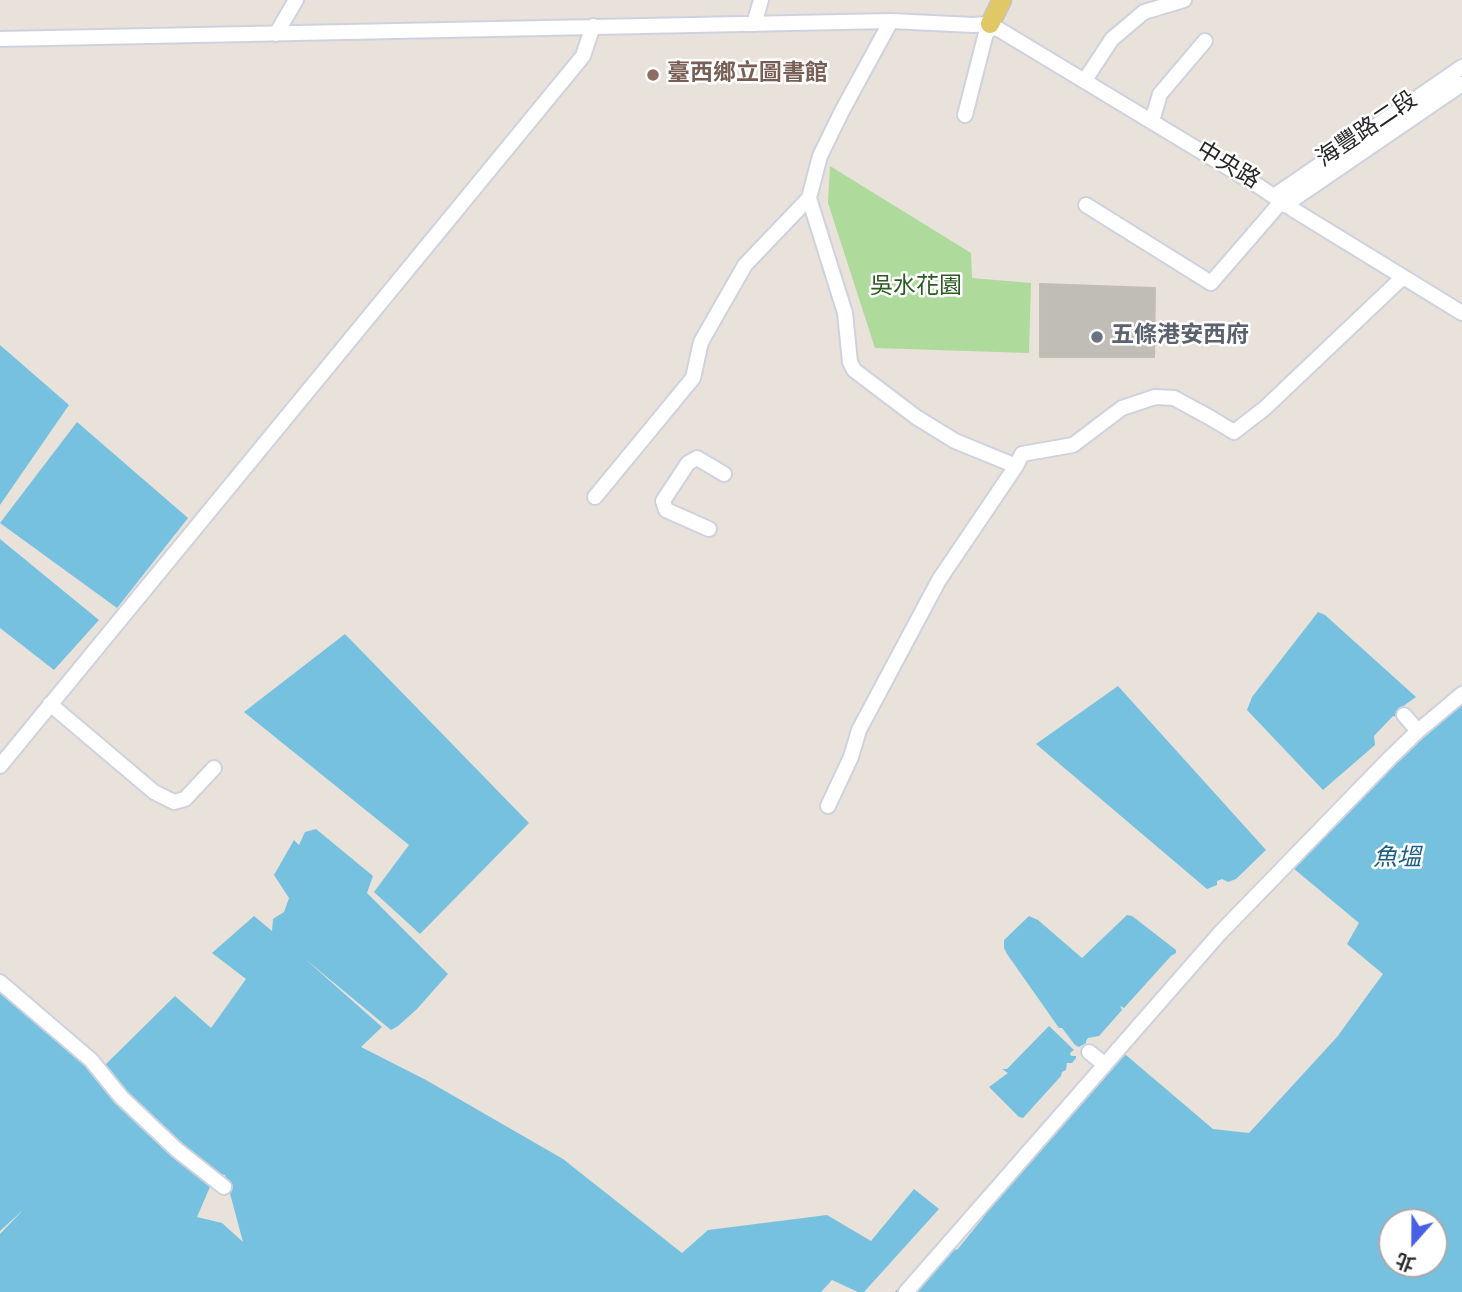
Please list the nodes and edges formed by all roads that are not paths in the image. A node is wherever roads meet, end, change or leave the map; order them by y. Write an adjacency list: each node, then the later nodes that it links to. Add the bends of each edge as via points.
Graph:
1 (296, 0): 9 (street)
2 (761, 0): 6 (street)
3 (1002, 0): 7 (main road)
4 (1184, 0): 13 (street, via 1144,12 1112,39)
5 (891, 21): 6 (street); 7 (street); 17 (street, via 820,156)
6 (754, 24): 8 (street)
7 (993, 25): 13 (street, 中央路); 15 (street, via 986,33)
8 (593, 26): 9 (street); 27 (street, via 583,56)
9 (276, 34): 10 (street)
10 (0, 39)
11 (1205, 41): 16 (street, via 1160,94)
12 (1462, 67): 18 (street, 海豐路二段)
13 (1085, 80): 16 (street, 中央路)
14 (1462, 84): 18 (street, 海豐路二段)
15 (965, 115)
16 (1152, 121): 18 (street, 中央路)
17 (809, 198): 22 (street, via 845,313 854,370 955,441); 24 (street, via 746,265 701,342 693,378)
18 (1280, 201): 19 (street, via 1211,283); 20 (street, 中央路)
19 (1086, 205)
20 (1403, 277): 21 (street, 中央路); 22 (street, via 1234,432 1174,398 1155,397 1122,408 1073,445 1022,454)
21 (1462, 313)
22 (1016, 466): 32 (street, via 939,580 859,730)
23 (724, 474): 25 (street, via 697,458 688,463 663,500 666,510)
24 (595, 497)
25 (709, 529)
26 (1462, 694): 29 (street)
27 (50, 704): 30 (street); 31 (street, via 154,792 174,802 185,799)
28 (1404, 715): 29 (street)
29 (1418, 731): 35 (street, via 1220,933)
30 (0, 766)
31 (214, 768)
32 (828, 806)
33 (0, 982): 36 (street, via 91,1060 121,1097 177,1150)
34 (1089, 1052): 35 (street)
35 (1104, 1064): 37 (street)
36 (224, 1187)
37 (906, 1292)

